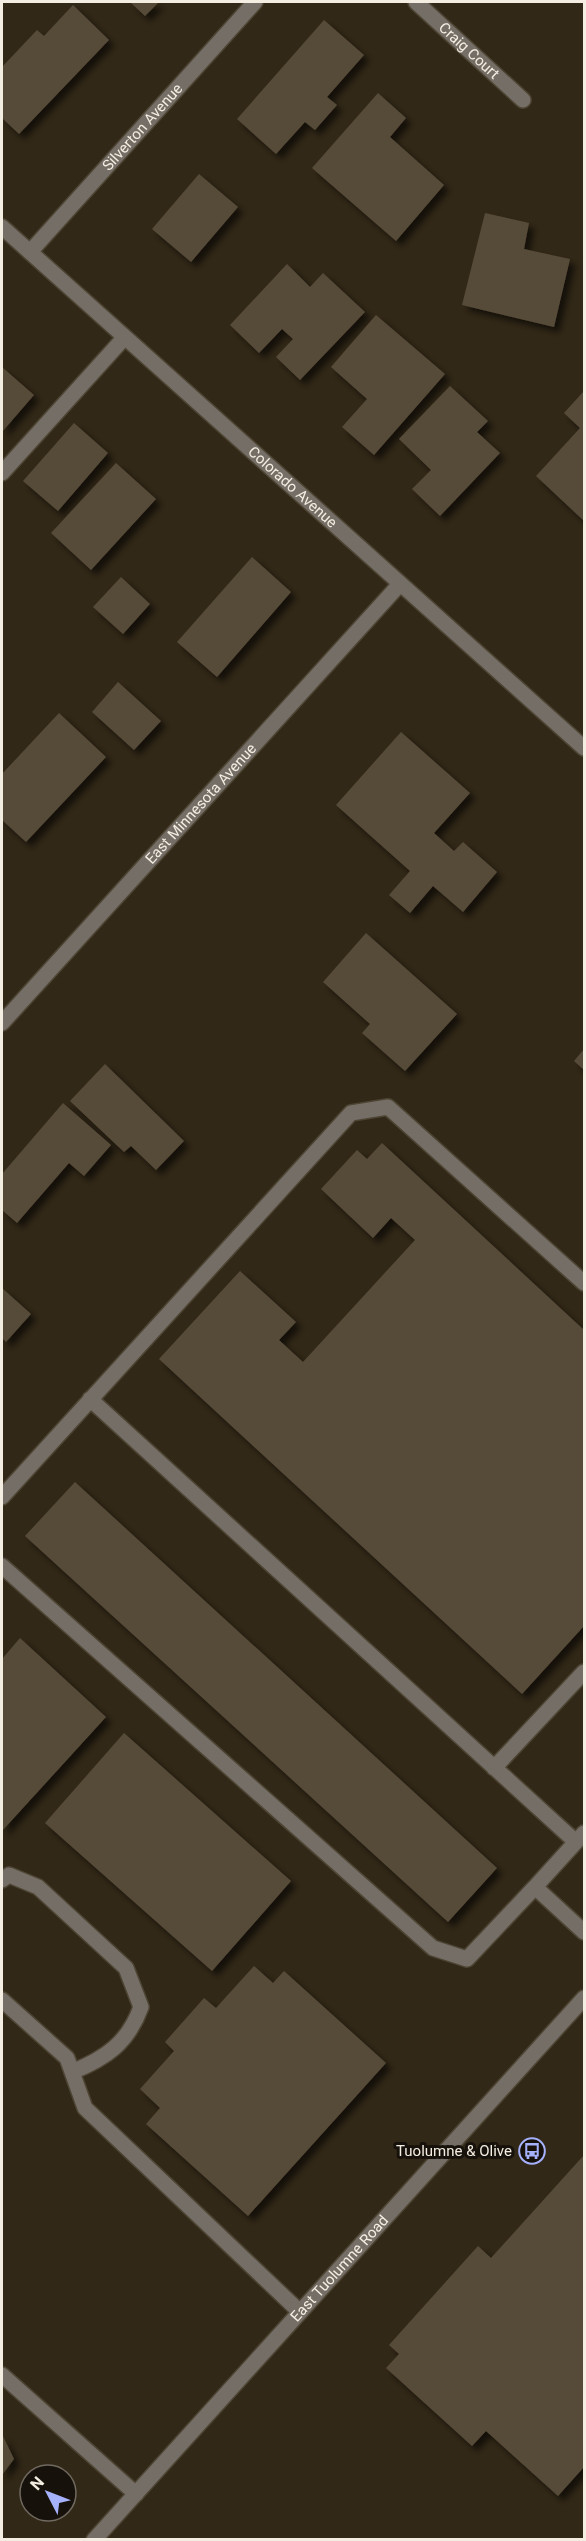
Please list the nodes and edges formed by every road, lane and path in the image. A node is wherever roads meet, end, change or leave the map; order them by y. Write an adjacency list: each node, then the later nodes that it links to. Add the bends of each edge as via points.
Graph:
1 (255, 2): 5 (street, Silverton Avenue)
2 (416, 2): 3 (street, Craig Court)
3 (523, 100)
4 (2, 227): 5 (street, Colorado Avenue)
5 (30, 252): 6 (street, Colorado Avenue)
6 (124, 338): 7 (street); 8 (street, Colorado Avenue)
7 (2, 472)
8 (400, 584): 9 (street, Colorado Avenue); 10 (street, East Minnesota Avenue)
9 (585, 748)
10 (2, 1023)
11 (585, 1283): 12 (street, via 388,1107 351,1113)
12 (90, 1399): 13 (street); 16 (street)
13 (2, 1497)
14 (2, 1566): 19 (street, via 433,1948 467,1959)
15 (585, 1672): 16 (street)
16 (494, 1768): 17 (street)
17 (580, 1838): 19 (street)
18 (2, 1880): 23 (street, via 9,1875 46,1894 126,1968 141,2007 133,2030 101,2060)
19 (535, 1887): 20 (street)
20 (585, 1932)
21 (585, 1998): 24 (street, East Tuolumne Road)
22 (2, 2000): 23 (street, via 67,2058)
23 (72, 2073): 24 (street, via 85,2108)
24 (300, 2312): 26 (street, East Tuolumne Road)
25 (2, 2375): 26 (street)
26 (136, 2494): 27 (street, East Tuolumne Road)
27 (94, 2540)

